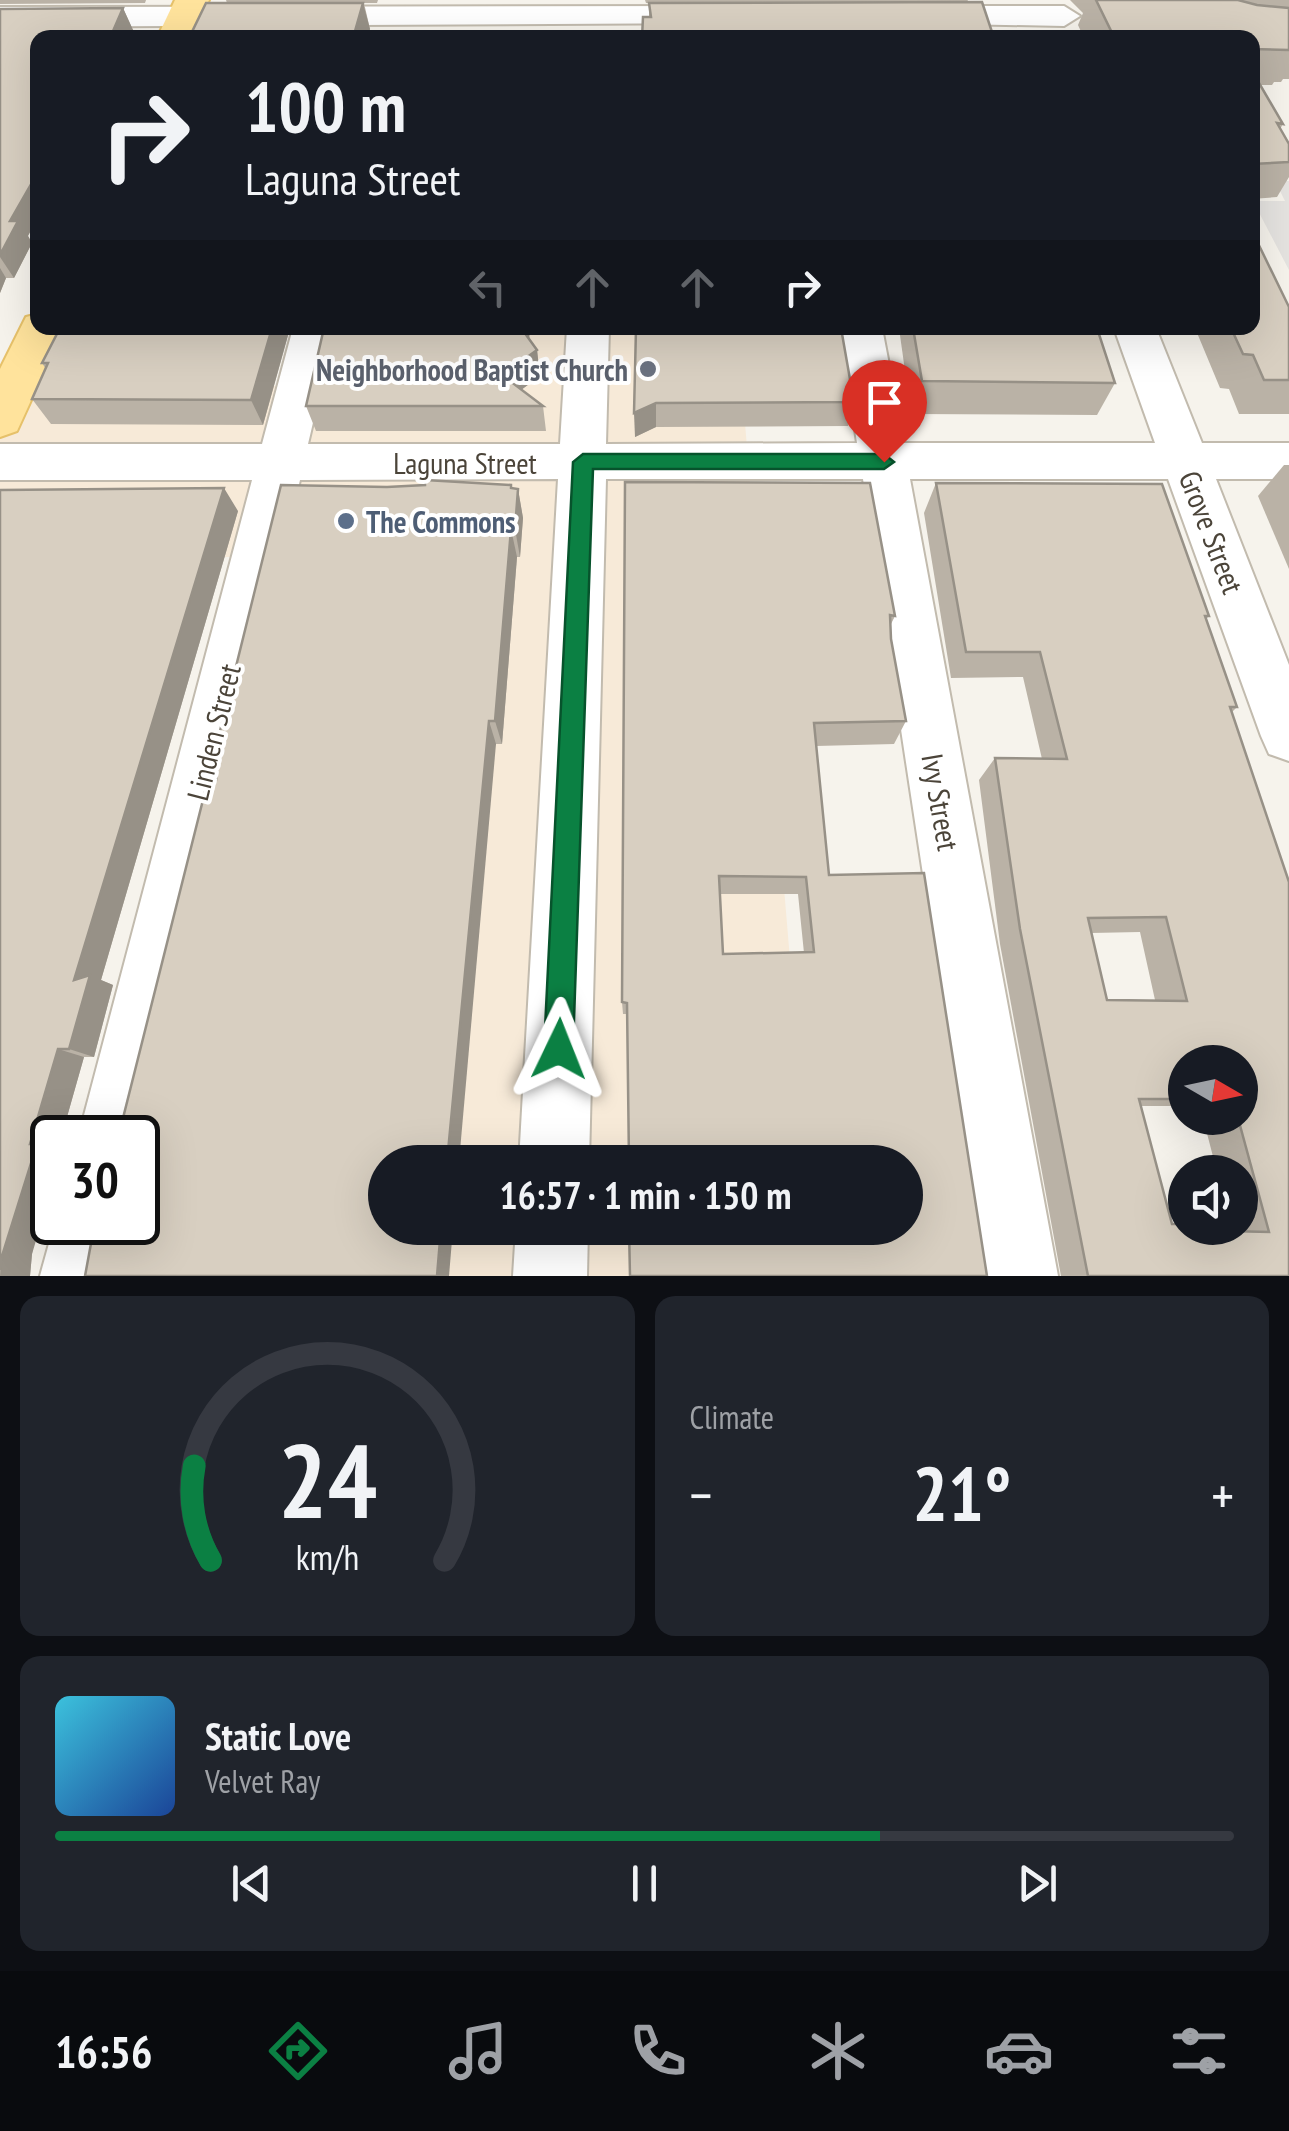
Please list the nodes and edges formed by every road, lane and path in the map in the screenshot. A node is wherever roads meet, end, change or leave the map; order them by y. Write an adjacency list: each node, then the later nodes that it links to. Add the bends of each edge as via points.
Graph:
1 (755, 16): 7 (street)
2 (888, 16): 8 (street)
3 (1064, 16): 8 (street)
4 (0, 17): 5 (street)
5 (183, 18): 6 (street)
6 (392, 18): 7 (street)
7 (601, 18)
8 (1018, 18)
9 (39, 335): 14 (main road)
10 (312, 335): 16 (street, Linden Street)
11 (588, 335): 17 (street)
12 (862, 335): 18 (street, Ivy Street)
13 (1138, 335): 19 (street, Grove Street)
14 (0, 419)
15 (0, 462): 16 (street, Laguna Street)
16 (281, 462): 17 (street, Laguna Street); 22 (street, Linden Street)
17 (583, 462): 18 (street, Laguna Street); 23 (street)
18 (884, 462): 19 (street, Laguna Street); 28 (street, Ivy Street, via 930,852)
19 (1186, 462): 20 (street, Laguna Street); 21 (street, Grove Street)
20 (1289, 462)
21 (1289, 736)
22 (118, 1115)
23 (555, 1145)
24 (84, 1245): 26 (street)
25 (551, 1245): 27 (street)
26 (77, 1276)
27 (550, 1276)
28 (1021, 1276)

